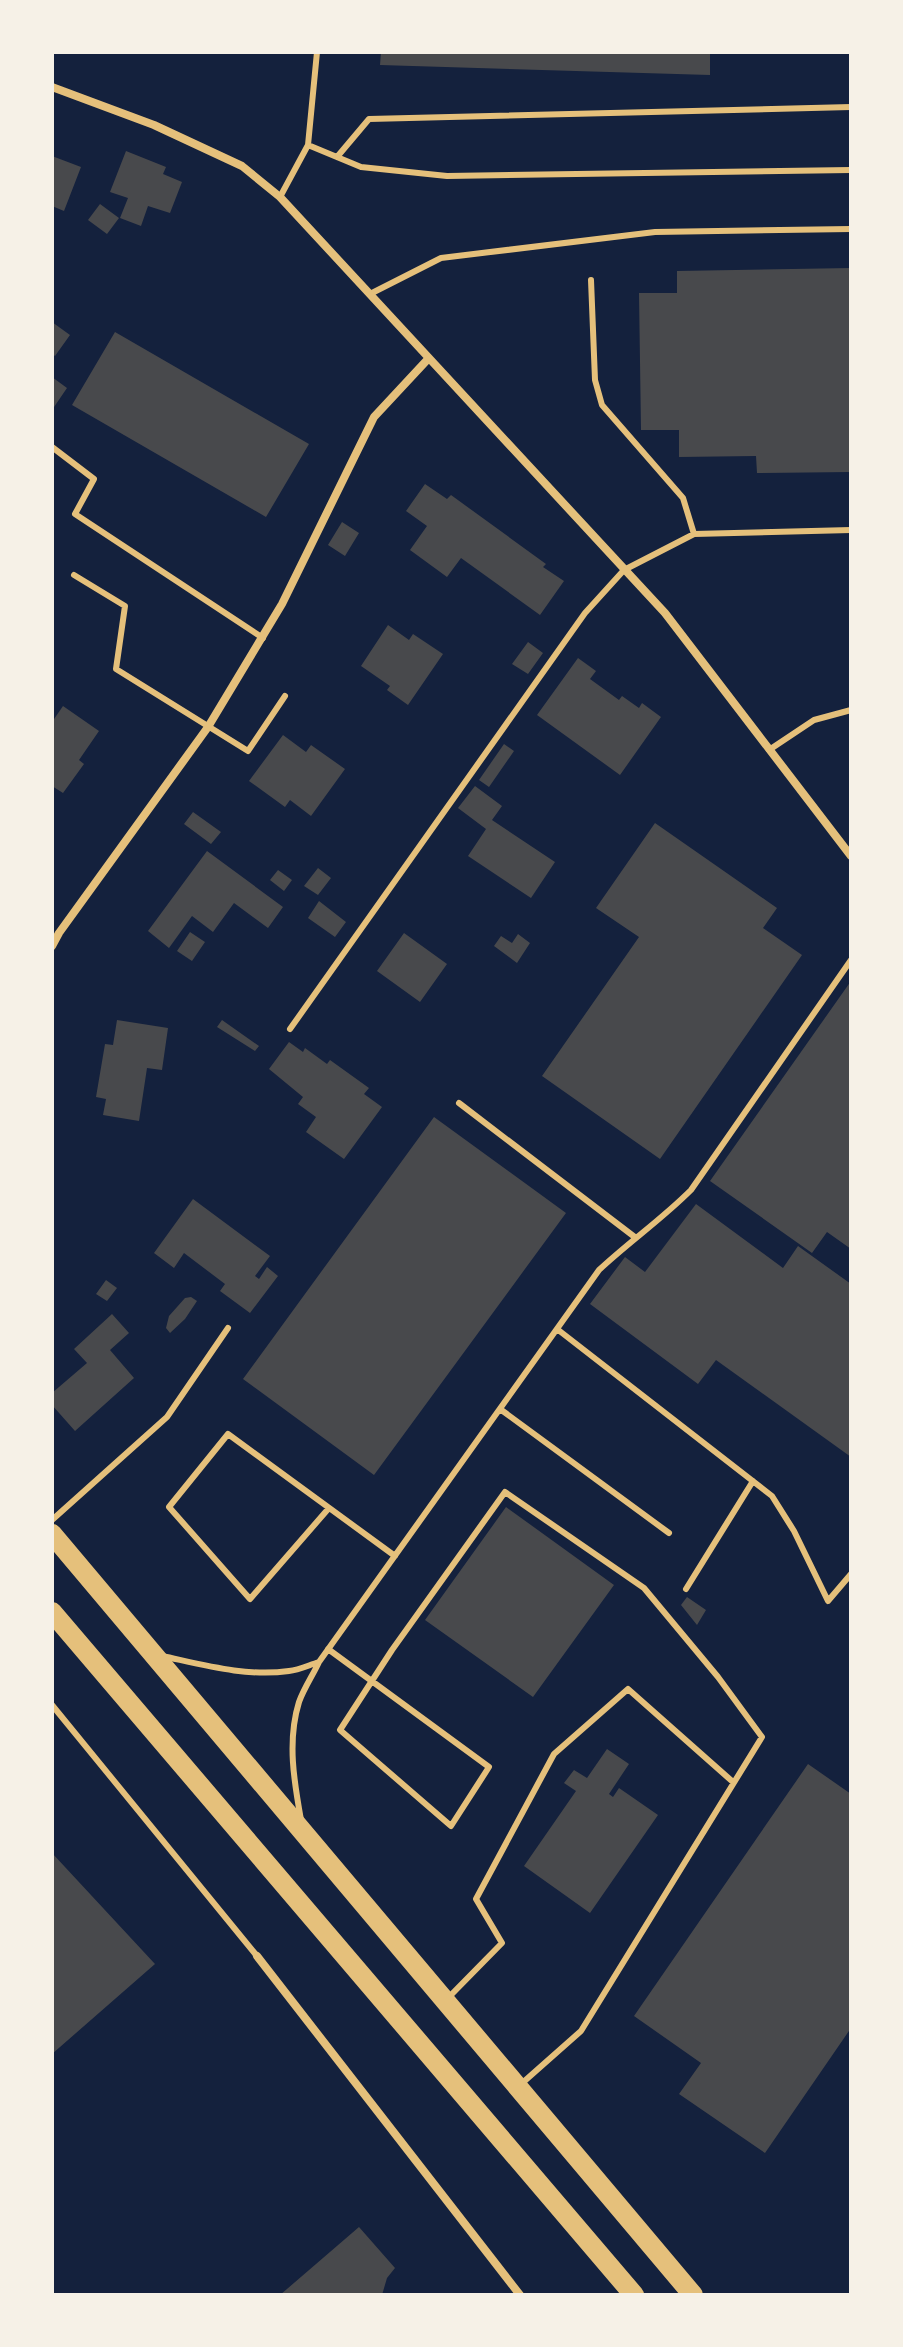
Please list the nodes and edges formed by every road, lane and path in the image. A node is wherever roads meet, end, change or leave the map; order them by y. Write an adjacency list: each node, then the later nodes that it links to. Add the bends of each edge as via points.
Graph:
1 (317, 52): 4 (lane)
2 (52, 87): 7 (street, via 154,125 242,166)
3 (851, 107): 5 (lane, via 369,119)
4 (308, 145): 5 (lane); 7 (lane)
5 (337, 157): 6 (lane, via 361,167 447,176)
6 (851, 170)
7 (280, 197): 10 (street)
8 (851, 229): 10 (lane, via 655,232 441,258)
9 (591, 280): 14 (lane, via 595,380 602,405 683,498)
10 (370, 294): 11 (street)
11 (428, 359): 15 (street); 17 (street, via 374,417)
12 (52, 447): 17 (lane, via 94,479 75,514)
13 (851, 530): 14 (lane)
14 (694, 534): 15 (lane)
15 (624, 570): 21 (street, via 665,613); 25 (lane, via 585,613)
16 (74, 575): 20 (lane, via 125,606 116,669)
17 (263, 638): 20 (street)
18 (285, 696): 20 (lane, via 248,751)
19 (851, 710): 21 (lane, via 814,720)
20 (208, 727): 23 (street)
21 (769, 750): 22 (street)
22 (851, 856)
23 (52, 946)
24 (851, 960): 27 (lane, via 691,1190)
25 (290, 1029)
26 (459, 1103): 27 (lane)
27 (636, 1238): 29 (lane, via 599,1270)
28 (228, 1328): 33 (lane, via 167,1417)
29 (557, 1329): 30 (lane); 31 (lane)
30 (500, 1409): 34 (lane); 36 (lane)
31 (753, 1481): 37 (lane, via 772,1496 794,1531 828,1601); 38 (lane)
32 (329, 1508): 32 (lane, via 228,1434 169,1507 250,1599); 36 (lane)
33 (52, 1520)
34 (669, 1533)
35 (52, 1534): 41 (main road)
36 (395, 1556): 40 (lane)
37 (851, 1574)
38 (686, 1589)
39 (52, 1612): 51 (main road)
40 (328, 1649): 42 (lane); 43 (lane)
41 (153, 1654): 42 (lane, via 260,1673); 46 (main road)
42 (319, 1662): 46 (lane, via 293,1727 292,1770)
43 (373, 1682): 43 (lane, via 489,1767 451,1826 340,1730); 45 (lane, via 505,1492 644,1588 718,1677 762,1737)
44 (52, 1705): 47 (lane)
45 (733, 1782): 48 (lane, via 628,1689 554,1754 476,1899 502,1943); 49 (lane, via 581,2031)
46 (303, 1832): 48 (main road)
47 (257, 1956): 50 (street)
48 (445, 2001): 49 (main road)
49 (518, 2087): 52 (main road)
50 (520, 2295)
51 (634, 2295)
52 (693, 2295)

